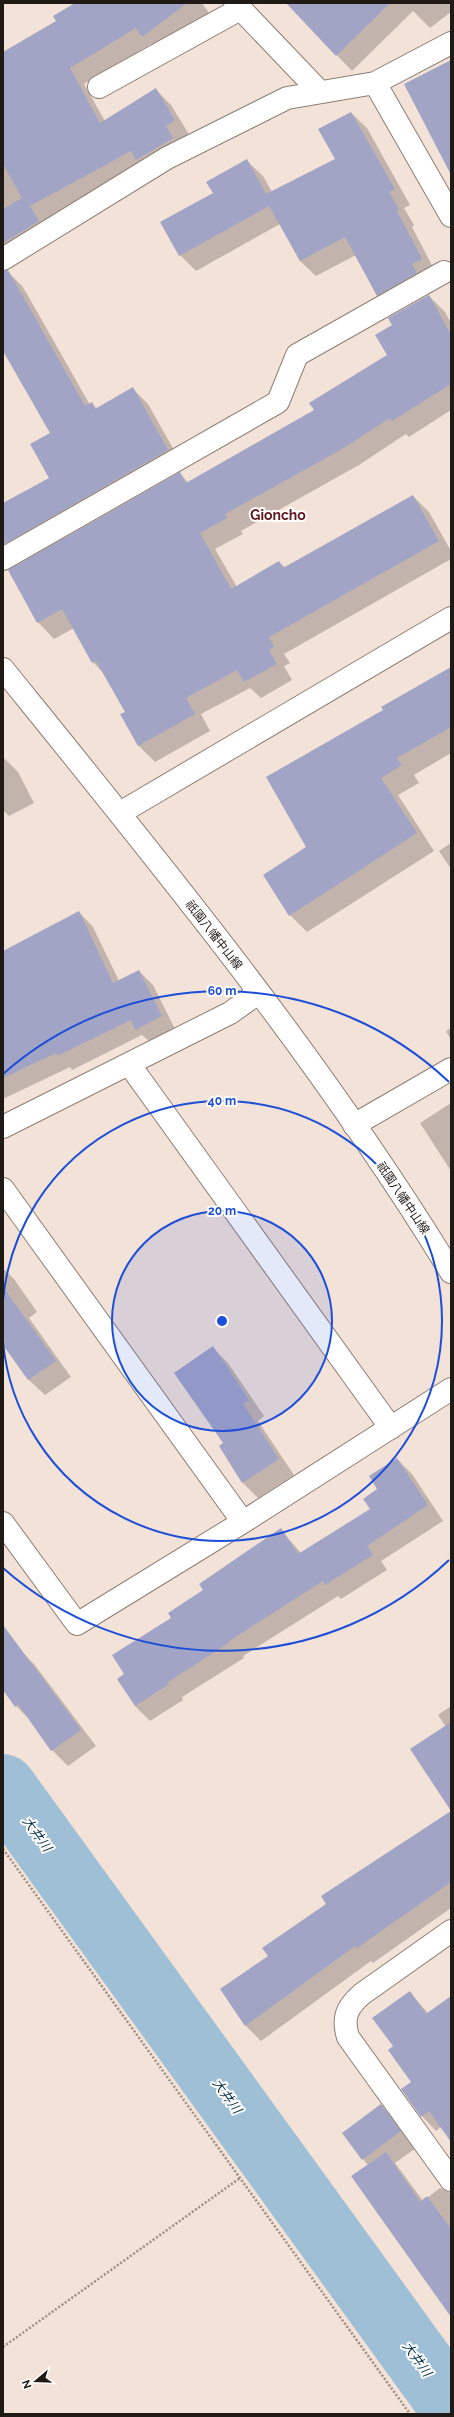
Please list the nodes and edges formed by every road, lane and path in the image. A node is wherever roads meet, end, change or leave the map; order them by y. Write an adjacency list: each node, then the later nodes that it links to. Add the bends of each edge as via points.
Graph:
1 (238, 6): 4 (street); 5 (street)
2 (451, 43): 3 (street)
3 (375, 83): 5 (street); 6 (street)
4 (100, 87)
5 (320, 92): 7 (street, via 286,98 167,158)
6 (451, 216)
7 (3, 260)
8 (444, 272): 9 (street, via 297,355 278,402)
9 (3, 559)
10 (451, 618): 12 (street)
11 (3, 668): 12 (street, 祇園八幡中山線)
12 (120, 813): 13 (street, 祇園八幡中山線)
13 (258, 993): 14 (street, via 230,1013); 16 (street, 祇園八幡中山線)
14 (129, 1064): 17 (street); 21 (street)
15 (451, 1069): 16 (street)
16 (354, 1125): 19 (street, 祇園八幡中山線)
17 (3, 1127)
18 (3, 1189): 22 (street)
19 (451, 1272)
20 (451, 1389): 21 (street)
21 (391, 1428): 22 (street)
22 (243, 1522): 23 (street, via 77,1624)
23 (3, 1523)
24 (3, 1849): 26 (path)
25 (451, 1931): 27 (street, via 356,1999 346,2012 345,2028 348,2037)
26 (240, 2178): 28 (path); 29 (path)
27 (451, 2180)
28 (3, 2347)
29 (410, 2414)

